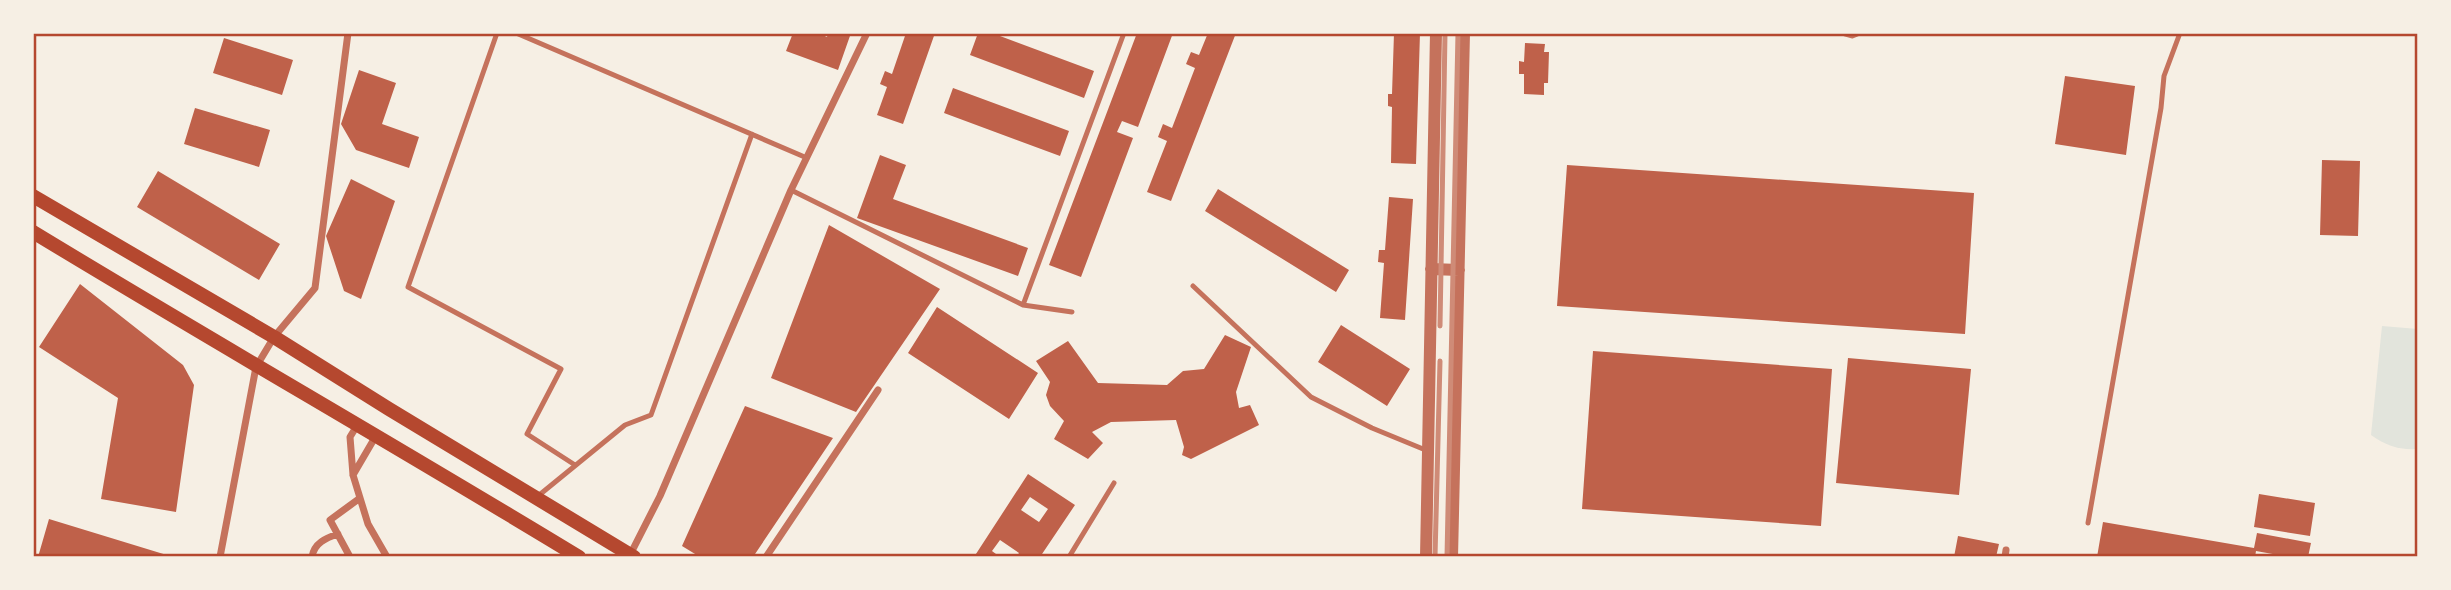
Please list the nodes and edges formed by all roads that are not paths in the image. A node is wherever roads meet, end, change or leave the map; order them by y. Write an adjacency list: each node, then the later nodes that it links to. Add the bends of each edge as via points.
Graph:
1 (348, 33): 21 (street, via 315,288)
2 (497, 33): 27 (lane, via 408,287 561,369 527,433)
3 (516, 33): 11 (lane)
4 (867, 33): 12 (street)
5 (1124, 33): 19 (lane)
6 (1436, 33): 16 (street)
7 (1464, 33): 17 (street)
8 (1845, 33): 9 (street)
9 (1857, 33)
10 (2180, 33): 32 (lane, via 2164,76)
11 (752, 134): 12 (lane); 27 (lane, via 651,415 625,425)
12 (807, 158): 13 (street)
13 (792, 190): 19 (lane); 34 (street)
14 (33, 196): 21 (main road)
15 (33, 232): 22 (main road)
16 (1431, 269): 17 (street); 26 (street)
17 (1459, 270): 43 (street)
18 (1193, 286): 26 (lane, via 1311,397)
19 (1023, 305): 20 (lane)
20 (1072, 312)
21 (274, 337): 22 (street); 31 (main road)
22 (256, 367): 24 (main road); 35 (street)
23 (878, 390): 40 (street)
24 (358, 424): 25 (main road); 28 (street, via 350,437)
25 (377, 435): 28 (street); 39 (main road)
26 (1428, 451): 42 (street)
27 (575, 465): 31 (lane)
28 (353, 475): 30 (street)
29 (1114, 483): 41 (lane)
30 (360, 498): 33 (street, via 330,520); 38 (street, via 368,524)
31 (536, 498): 34 (main road)
32 (2088, 523)
33 (338, 534): 36 (street, via 319,543); 37 (street)
34 (631, 556)
35 (220, 557)
36 (312, 557)
37 (350, 557)
38 (387, 557)
39 (579, 557)
40 (766, 557)
41 (1069, 557)
42 (1426, 557)
43 (1452, 557)

